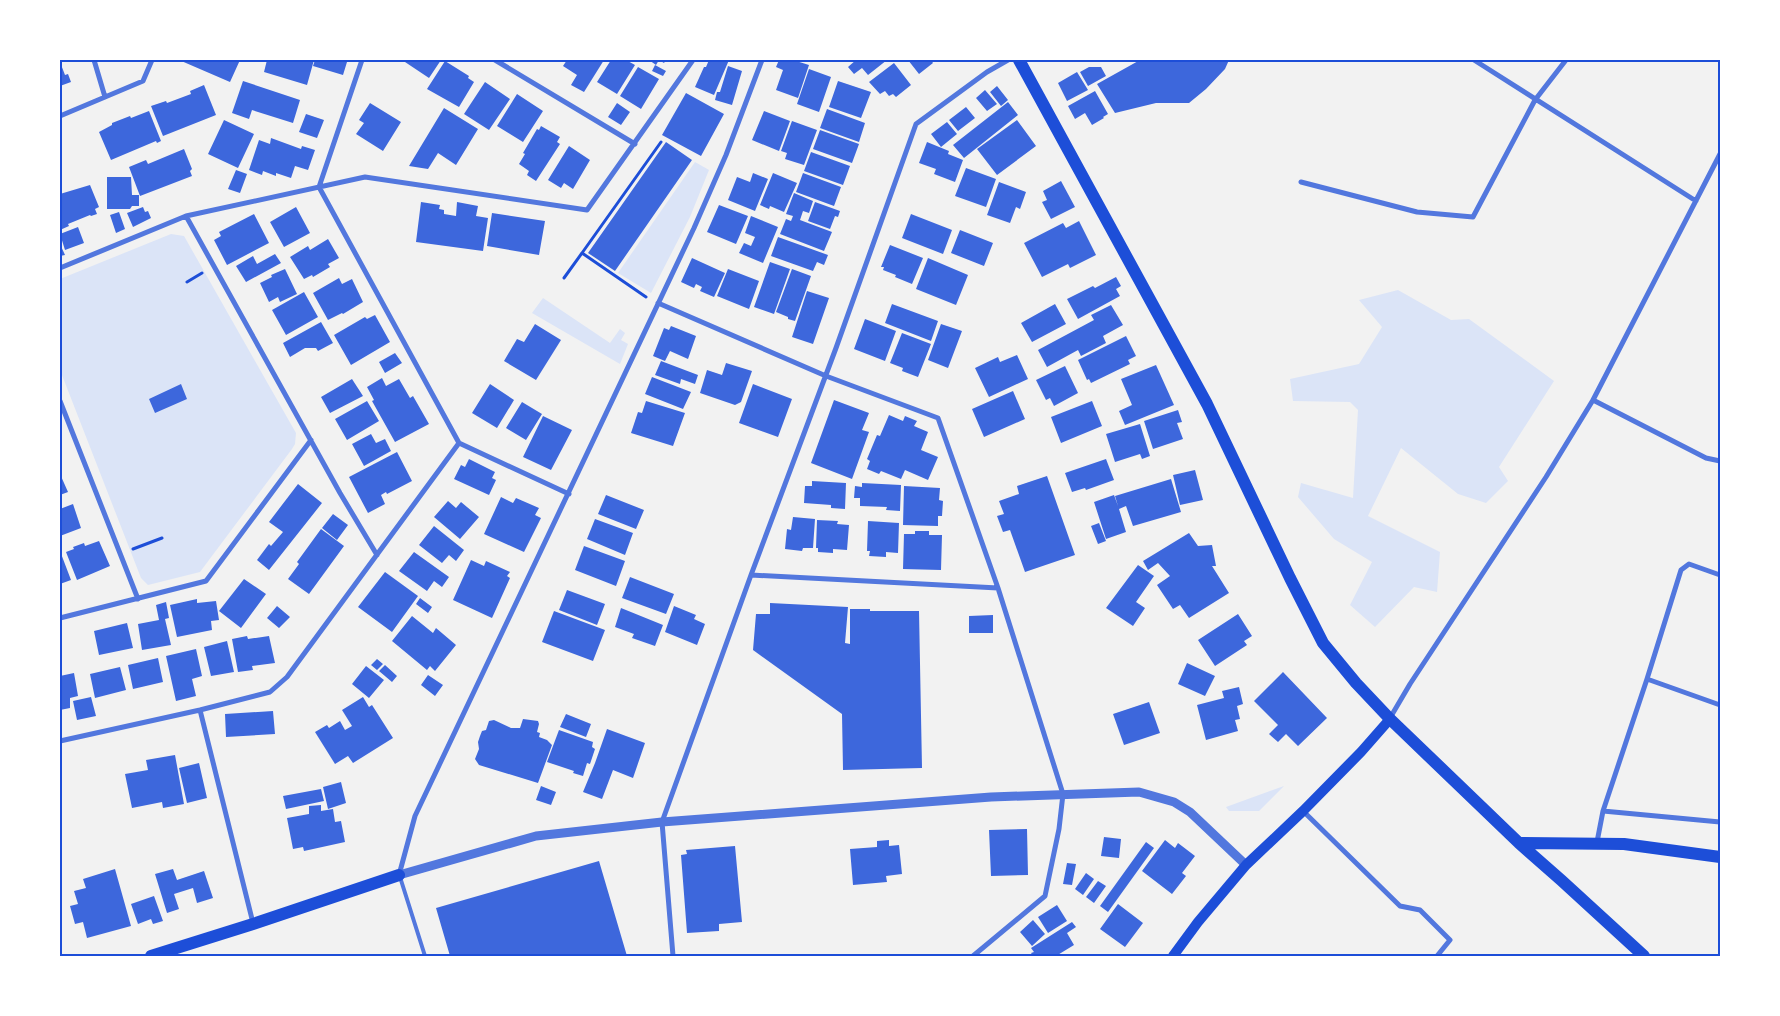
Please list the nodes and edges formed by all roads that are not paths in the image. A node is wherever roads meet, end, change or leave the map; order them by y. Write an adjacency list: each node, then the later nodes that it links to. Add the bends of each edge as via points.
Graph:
1 (94, 60): 11 (street)
2 (152, 60): 11 (street, via 143,81)
3 (362, 60): 17 (street)
4 (495, 60): 14 (street)
5 (693, 60): 14 (street)
6 (762, 60): 21 (street, via 726,155)
7 (1008, 60): 22 (street, via 916,124)
8 (1019, 60): 38 (main road, via 1207,404 1324,643)
9 (1474, 60): 12 (street)
10 (1566, 60): 12 (street)
11 (105, 97): 13 (street)
12 (1535, 100): 16 (street, via 1473,217 1417,212); 18 (street)
13 (60, 116)
14 (635, 144): 17 (street, via 587,210 365,177)
15 (1720, 154): 18 (street)
16 (1301, 182)
17 (319, 187): 19 (street); 26 (street)
18 (1696, 201): 23 (street)
19 (186, 216): 20 (street); 25 (street)
20 (60, 268)
21 (658, 303): 22 (street); 28 (street)
22 (826, 376): 30 (street); 32 (street, via 938,418)
23 (1593, 400): 27 (street, via 1706,458); 38 (street)
24 (60, 401): 33 (street)
25 (311, 440): 29 (street); 33 (street, via 206,581)
26 (459, 443): 28 (street); 29 (street)
27 (1720, 461)
28 (569, 494): 49 (street, via 416,816)
29 (377, 555): 37 (street, via 287,677 270,692)
30 (751, 575): 32 (street); 43 (street)
31 (1720, 575): 35 (street, via 1689,564 1681,570)
32 (998, 588): 40 (street)
33 (138, 599): 34 (street)
34 (60, 618)
35 (1647, 680): 36 (street); 42 (street)
36 (1720, 705)
37 (200, 710): 39 (street); 50 (street)
38 (1390, 719): 41 (main road); 45 (main road)
39 (60, 741)
40 (1063, 794): 43 (street); 48 (street, via 1139,792 1174,802 1190,812); 54 (street, via 1045,896)
41 (1303, 811): 48 (main road); 56 (street, via 1400,906 1420,910 1450,940)
42 (1603, 811): 44 (street); 46 (street)
43 (662, 822): 49 (street, via 536,836); 53 (street)
44 (1720, 822)
45 (1519, 844): 46 (main road); 57 (main road)
46 (1597, 844): 47 (main road, via 1624,844)
47 (1720, 857)
48 (1246, 865): 55 (main road)
49 (399, 875): 50 (main road); 52 (lane)
50 (253, 924): 51 (main road)
51 (151, 956)
52 (425, 956)
53 (673, 956)
54 (973, 956)
55 (1173, 956)
56 (1437, 956)
57 (1644, 956)

